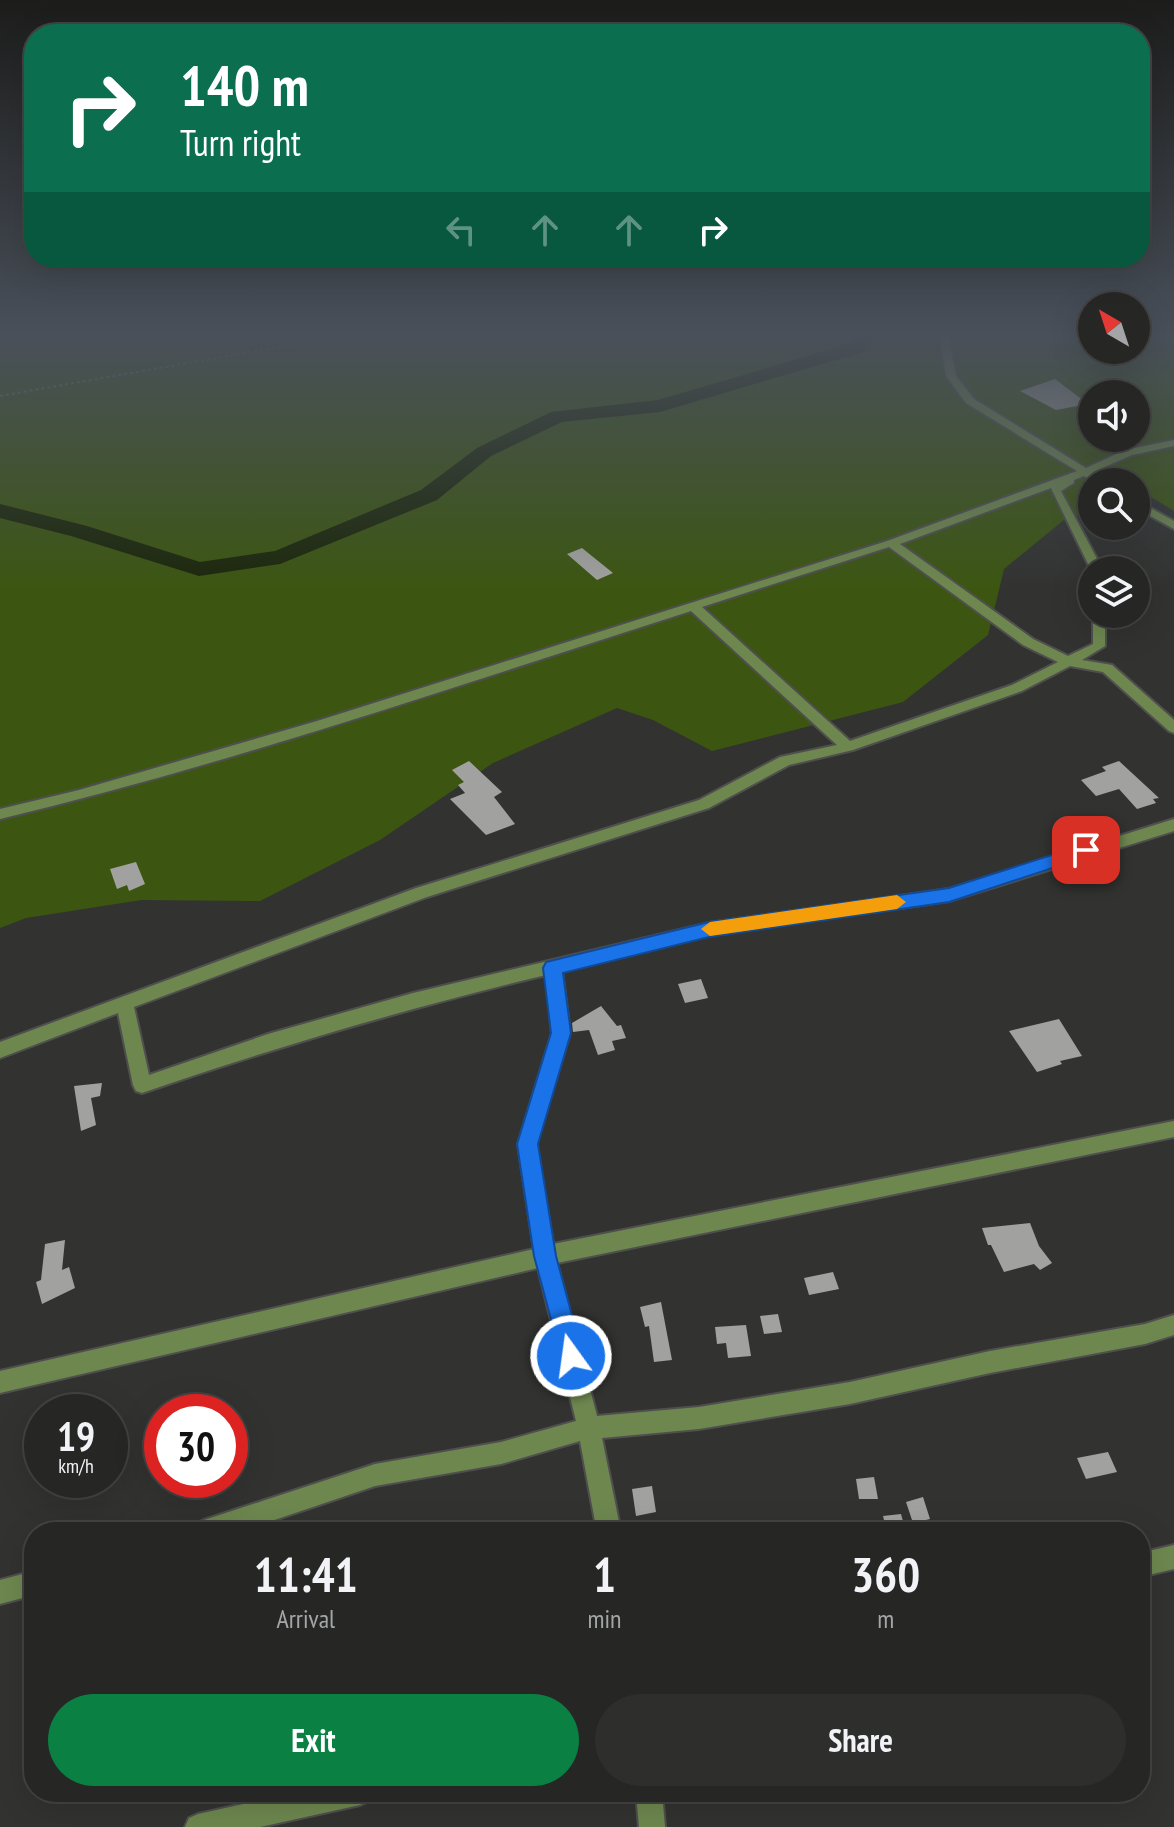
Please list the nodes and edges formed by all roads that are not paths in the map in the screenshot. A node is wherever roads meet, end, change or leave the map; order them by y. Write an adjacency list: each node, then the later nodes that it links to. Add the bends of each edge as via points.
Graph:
1 (998, 418): 3 (street)
2 (1174, 443): 4 (street, via 1129,452)
3 (1079, 468)
4 (1094, 468)
5 (1078, 475): 10 (street)
6 (1078, 476): 9 (street, via 1055,490)
7 (1150, 511): 8 (street)
8 (1174, 526)
9 (1078, 534)
10 (891, 543): 11 (street); 13 (street, via 1028,642)
11 (693, 606): 15 (street); 16 (street, via 322,724)
12 (1099, 628): 13 (street, via 1099,646)
13 (1069, 662): 14 (street, via 1107,668); 15 (street, via 1017,688)
14 (1174, 728)
15 (848, 747): 19 (street, via 785,761 704,804 422,892)
16 (0, 814)
17 (1174, 825): 18 (street, via 949,895 709,929)
18 (553, 968): 19 (street, via 413,1000 142,1085); 22 (street, via 561,1033 527,1144)
19 (124, 1003): 20 (street)
20 (0, 1050)
21 (1174, 1129): 22 (street)
22 (545, 1256): 24 (street); 25 (street)
23 (1174, 1325): 25 (street, via 850,1393 699,1418)
24 (0, 1382)
25 (589, 1428): 26 (street, via 501,1453 375,1475); 27 (street)
26 (234, 1522)
27 (607, 1522)
28 (1174, 1557): 29 (street)
29 (1150, 1563)
30 (24, 1586): 31 (street)
31 (0, 1592)
32 (314, 1802): 34 (street)
33 (650, 1802): 35 (street)
34 (198, 1827)
35 (652, 1827)

